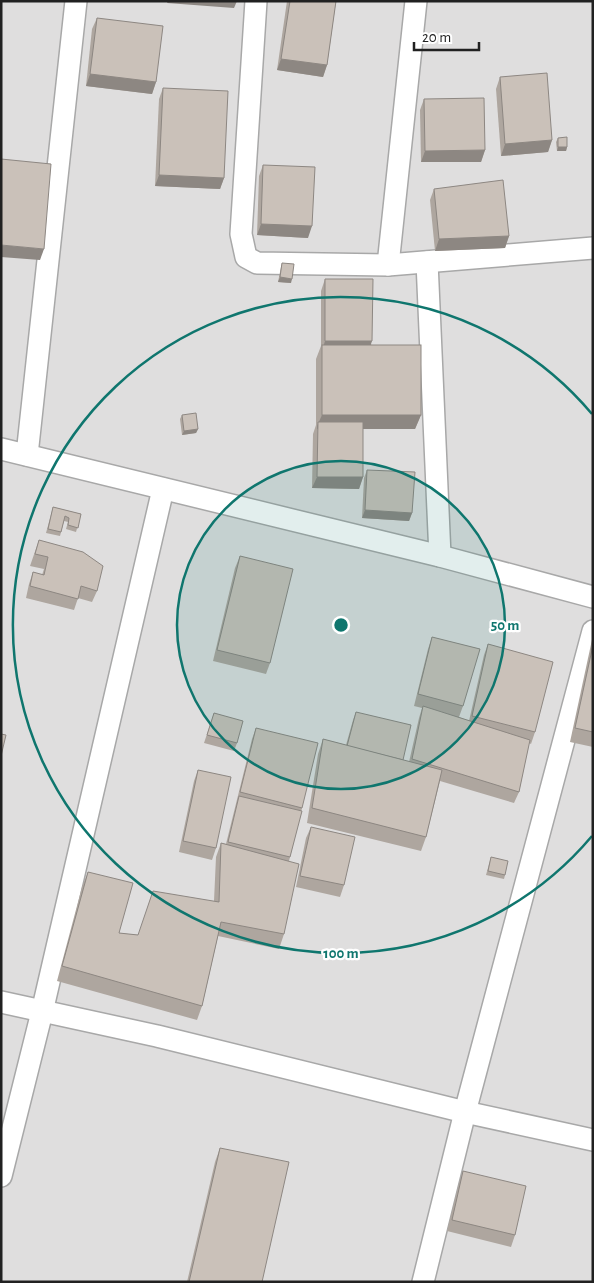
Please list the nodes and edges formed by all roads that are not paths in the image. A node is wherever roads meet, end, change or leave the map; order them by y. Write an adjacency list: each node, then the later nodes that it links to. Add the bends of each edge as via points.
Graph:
1 (76, 1): 8 (street)
2 (256, 1): 6 (street, via 241,234 246,257 257,263)
3 (416, 1): 6 (street)
4 (593, 248): 5 (street)
5 (427, 262): 6 (street); 10 (street)
6 (388, 265)
7 (1, 449): 8 (street)
8 (27, 455): 9 (street)
9 (163, 489): 10 (street); 14 (street)
10 (440, 556): 11 (street)
11 (593, 597)
12 (593, 631): 15 (street)
13 (1, 1002): 14 (street)
14 (42, 1012): 15 (street, via 157,1036); 17 (street)
15 (465, 1112): 16 (street); 18 (street)
16 (593, 1140)
17 (1, 1176)
18 (423, 1282)

